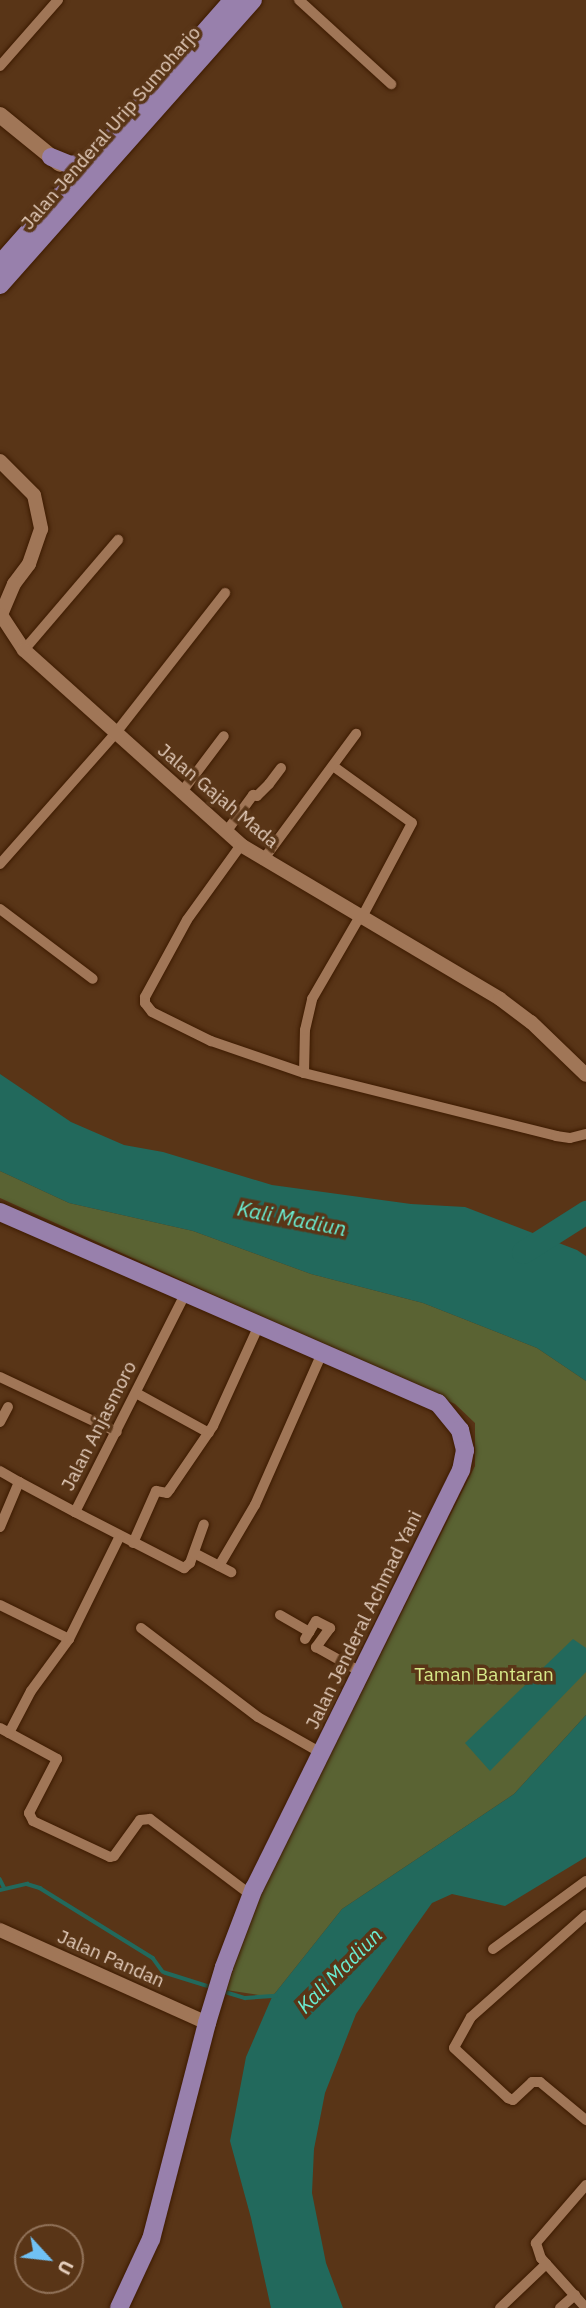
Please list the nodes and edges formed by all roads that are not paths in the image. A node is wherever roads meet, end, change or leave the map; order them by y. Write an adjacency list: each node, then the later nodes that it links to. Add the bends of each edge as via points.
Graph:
1 (58, 0): 5 (street)
2 (233, 0): 9 (highway, Jalan Jenderal Urip Sumoharjo)
3 (253, 0): 10 (highway, Jalan Jenderal Urip Sumoharjo)
4 (299, 0): 6 (street)
5 (0, 66)
6 (391, 84)
7 (0, 115): 8 (main road)
8 (51, 157): 9 (highway, via 71,165); 10 (main road)
9 (93, 160): 10 (highway, Jalan Jenderal Urip Sumoharjo)
10 (82, 183): 11 (highway, Jalan Jenderal Urip Sumoharjo); 12 (highway, Jalan Jenderal Urip Sumoharjo)
11 (0, 264)
12 (0, 285)
13 (0, 461): 16 (street, Jalan Gajah Mada, via 34,495 41,529 29,564 13,584)
14 (118, 540): 17 (street)
15 (225, 593): 18 (street)
16 (0, 615): 17 (street, Jalan Gajah Mada)
17 (24, 650): 18 (street, Jalan Gajah Mada)
18 (115, 734): 23 (street, Jalan Gajah Mada); 27 (street)
19 (356, 734): 21 (street)
20 (225, 736): 23 (street)
21 (332, 766): 26 (street); 29 (street, via 412,823)
22 (281, 768): 24 (street, via 253,795)
23 (181, 793): 24 (street, Jalan Gajah Mada)
24 (226, 832): 25 (street, Jalan Gajah Mada)
25 (241, 845): 26 (street, Jalan Gajah Mada); 31 (street, via 187,920 145,1003 152,1012 211,1041)
26 (262, 860): 29 (street, Jalan Gajah Mada)
27 (0, 864)
28 (0, 909): 30 (street)
29 (360, 919): 31 (street, via 312,999 305,1030); 32 (street, Jalan Gajah Mada, via 500,999)
30 (93, 979)
31 (304, 1073): 33 (street, via 556,1136)
32 (586, 1075)
33 (586, 1134)
34 (0, 1212): 35 (highway, Jalan Jenderal Achmad Yani)
35 (186, 1292): 36 (highway, Jalan Jenderal Achmad Yani); 39 (street, Jalan Anjasmoro)
36 (259, 1325): 37 (highway, Jalan Jenderal Achmad Yani); 43 (street)
37 (322, 1353): 52 (street, via 255,1505); 58 (highway, Jalan Jenderal Achmad Yani, via 438,1403 460,1430 465,1450 461,1470)
38 (0, 1377): 42 (street)
39 (136, 1393): 42 (street, Jalan Anjasmoro); 43 (street)
40 (8, 1407): 41 (street)
41 (0, 1422)
42 (117, 1432): 46 (street, Jalan Anjasmoro)
43 (209, 1433): 50 (street, via 167,1493 156,1491)
44 (0, 1471): 45 (street, Jalan Anjasmoro)
45 (19, 1482): 46 (street, Jalan Anjasmoro); 48 (street)
46 (75, 1512): 49 (street)
47 (204, 1524): 51 (street)
48 (0, 1527)
49 (120, 1536): 50 (street); 57 (street)
50 (134, 1543): 51 (street, via 180,1568 188,1566)
51 (194, 1553): 52 (street)
52 (219, 1566): 53 (street)
53 (231, 1572)
54 (0, 1605): 57 (street)
55 (281, 1615): 58 (street, via 307,1635 316,1621 330,1628 316,1647)
56 (141, 1628): 60 (street, via 264,1721)
57 (69, 1639): 59 (street)
58 (361, 1672): 60 (highway, Jalan Jenderal Achmad Yani)
59 (4, 1730): 62 (street, via 58,1759 29,1812 33,1821 110,1857 140,1820 150,1819)
60 (321, 1753): 62 (highway, Jalan Jenderal Achmad Yani)
61 (586, 1881): 65 (street)
62 (251, 1895): 66 (highway, Jalan Jenderal Achmad Yani)
63 (586, 1915): 67 (street, via 471,2017 454,2048 508,2098 513,2100 532,2082 540,2082)
64 (0, 1931): 66 (street, Jalan Pandan)
65 (493, 1949)
66 (209, 2017): 72 (highway, Jalan Jenderal Achmad Yani, via 151,2239)
67 (586, 2120)
68 (586, 2185): 69 (street, via 536,2243)
69 (546, 2264): 70 (street); 73 (street)
70 (575, 2295): 71 (street); 74 (street)
71 (586, 2307)
72 (119, 2308)
73 (500, 2308)
74 (561, 2308)

